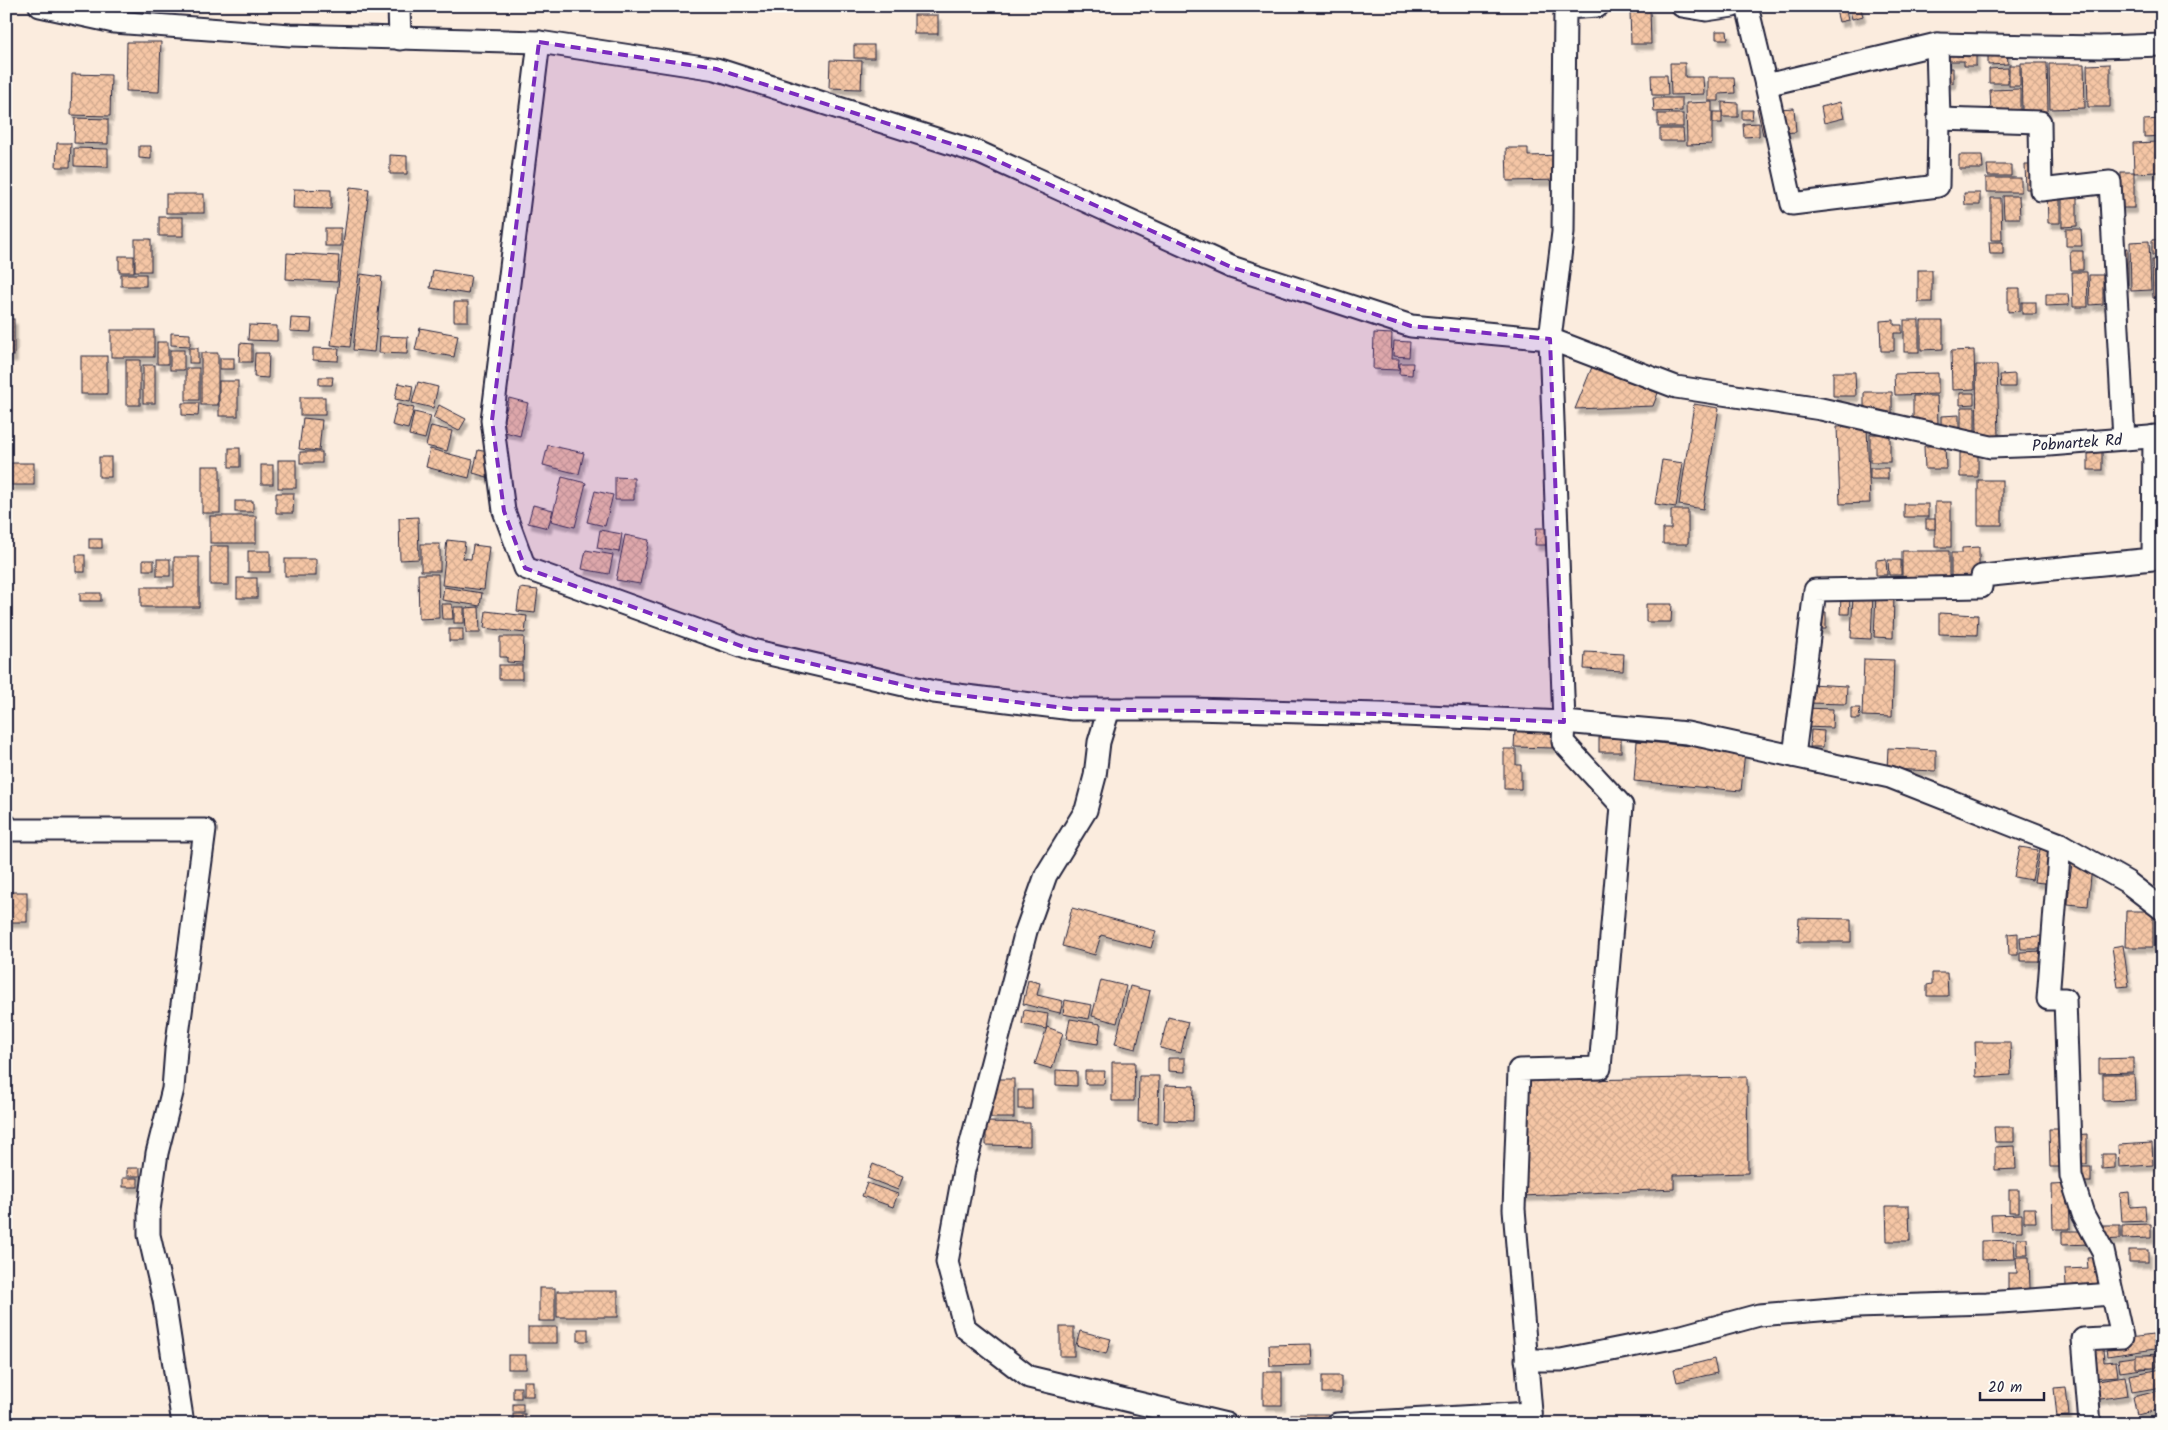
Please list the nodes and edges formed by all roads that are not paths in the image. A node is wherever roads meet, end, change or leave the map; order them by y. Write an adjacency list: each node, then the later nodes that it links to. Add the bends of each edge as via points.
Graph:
1 (40, 6): 7 (street, Pobnartek Rd, via 114,22 290,35)
2 (399, 6): 7 (street)
3 (1598, 6): 13 (street, via 1565,8 1563,232)
4 (1682, 6): 5 (street, via 1706,10)
5 (1733, 6)
6 (1747, 6): 11 (street)
7 (400, 39): 8 (street, Pobnartek Rd)
8 (539, 42): 13 (street, Pobnartek Rd, via 716,69 980,152 1230,267 1411,326); 16 (street, via 492,420 504,511 525,568 752,650 934,692 1072,709)
9 (1937, 44): 10 (street); 11 (street); 12 (street)
10 (2162, 45)
11 (1766, 84): 12 (street, via 1792,204 1938,186)
12 (1940, 119): 15 (street, via 2040,122 2041,190 2110,182)
13 (1550, 339): 15 (street, Pobnartek Rd, via 1676,387 1821,409 1991,447); 17 (street)
14 (2158, 436): 15 (street, Pobnartek Rd); 18 (street, via 2153,558 1982,576 1981,587 1815,590)
15 (2124, 439)
16 (1109, 709): 17 (street, via 1380,714); 26 (street, via 1086,810 1046,875 1026,931 964,1170 947,1262 965,1328 1029,1377)
17 (1564, 722): 18 (street, via 1687,733); 23 (street, via 1562,742 1622,806 1600,1068 1519,1070 1514,1209)
18 (1794, 756): 20 (street, via 1890,777)
19 (6, 825): 25 (street, via 8,830 205,830 173,1089 157,1153 149,1210 149,1235 164,1300)
20 (2060, 844): 21 (street, via 2127,882); 22 (street, via 2048,999 2065,999 2071,1176 2083,1214 2103,1251)
21 (2162, 909)
22 (2112, 1294): 23 (street, via 1987,1303 1856,1307 1759,1316 1682,1336 1561,1360); 28 (street, via 2122,1337 2083,1339)
23 (1526, 1360): 24 (street)
24 (1531, 1419): 27 (street)
25 (183, 1424)
26 (1226, 1424)
27 (1337, 1424)
28 (2090, 1424)

